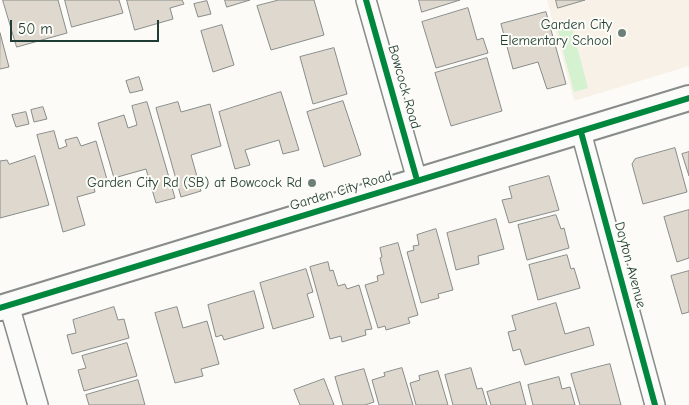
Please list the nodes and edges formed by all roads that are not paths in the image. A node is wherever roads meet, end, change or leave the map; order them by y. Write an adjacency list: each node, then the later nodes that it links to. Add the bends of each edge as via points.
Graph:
1 (366, 0): 4 (street, Bowcock Road)
2 (689, 98): 3 (street, Garden City Road)
3 (581, 132): 4 (street, Garden City Road); 7 (street, Dayton Avenue)
4 (417, 180): 5 (street, Garden City Road)
5 (5, 307): 6 (street)
6 (38, 405)
7 (655, 405)

